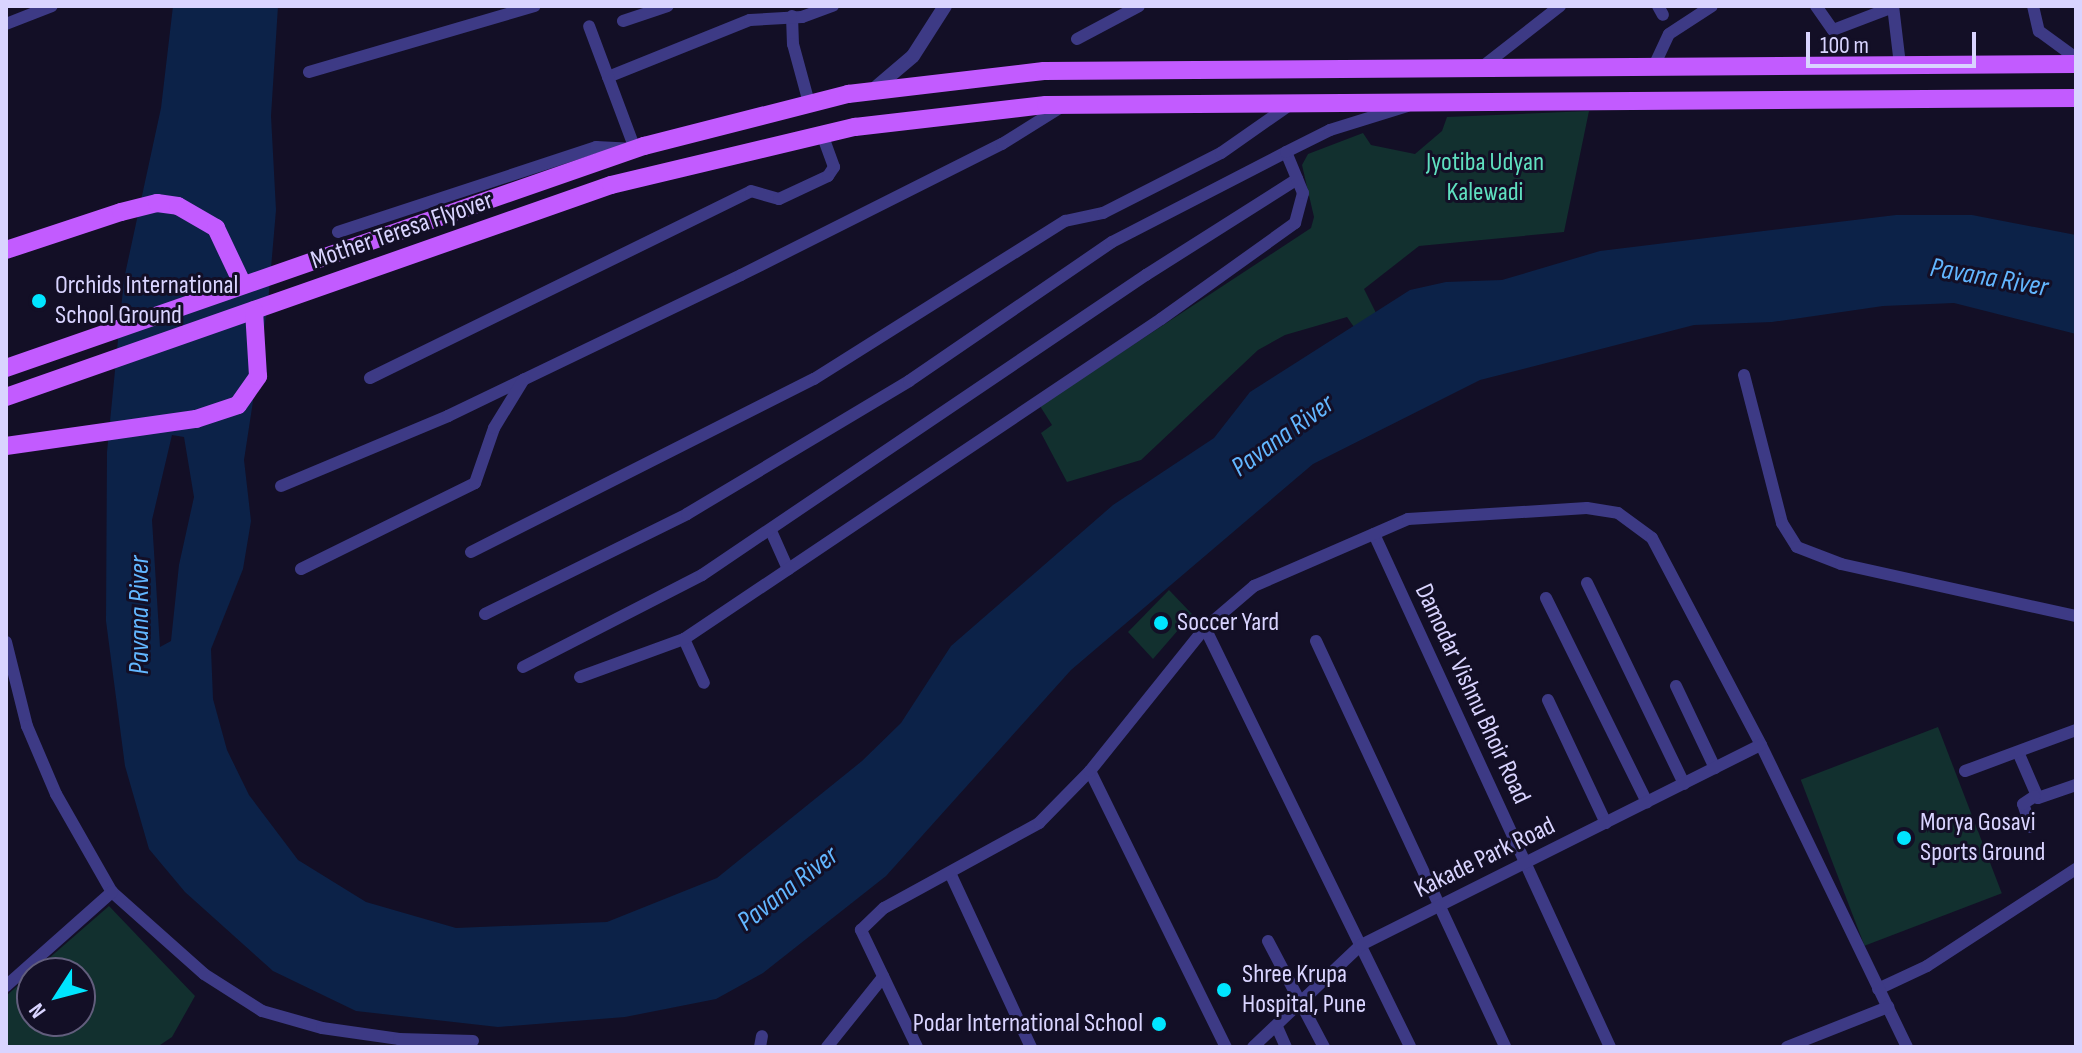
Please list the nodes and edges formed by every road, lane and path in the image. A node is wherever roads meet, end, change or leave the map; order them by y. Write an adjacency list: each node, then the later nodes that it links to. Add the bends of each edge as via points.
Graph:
1 (52, 6): 14 (street)
2 (535, 6): 22 (street)
3 (668, 6): 13 (street)
4 (833, 6): 12 (street)
5 (945, 6): 25 (street, via 913,56)
6 (1139, 6): 16 (street)
7 (1560, 6): 21 (street)
8 (1712, 6): 19 (street, via 1669,34)
9 (1816, 6): 10 (street, via 1833,30)
10 (1893, 6): 18 (street)
11 (2033, 6): 17 (street, via 2039,31)
12 (792, 16): 23 (street, via 750,20); 28 (street, via 793,44)
13 (623, 21)
14 (6, 24)
15 (589, 26): 23 (street)
16 (1077, 39)
17 (2076, 61): 18 (main road, Mother Teresa Flyover)
18 (1900, 65): 19 (main road, Mother Teresa Flyover)
19 (1654, 66): 21 (main road, Mother Teresa Flyover)
20 (1454, 67): 21 (main road, Mother Teresa Flyover); 24 (main road, Mother Teresa Flyover, via 1060,71); 27 (main road)
21 (1482, 67)
22 (309, 72)
23 (608, 77): 34 (street)
24 (973, 78): 25 (main road, Mother Teresa Flyover); 32 (main road)
25 (873, 90): 28 (main road, Mother Teresa Flyover)
26 (2076, 98): 27 (main road, Mother Teresa Flyover)
27 (1451, 102): 29 (main road, Mother Teresa Flyover)
28 (809, 103): 34 (main road, Mother Teresa Flyover)
29 (1418, 103): 30 (main road, Mother Teresa Flyover); 35 (street, via 1330,130)
30 (1291, 104): 31 (main road, Mother Teresa Flyover); 50 (street, via 1221,153 1103,213 1083,213 1065,221 814,379)
31 (1064, 105): 32 (main road, Mother Teresa Flyover); 44 (street, via 949,171)
32 (976, 112): 33 (main road, Mother Teresa Flyover)
33 (822, 134): 40 (main road, Mother Teresa Flyover, via 611,185); 43 (street, via 834,167 828,176 779,199 751,191)
34 (635, 149): 37 (street, via 596,147); 39 (main road, Mother Teresa Flyover)
35 (1286, 152): 36 (street); 55 (street, via 1112,242 909,381 687,514)
36 (1297, 179): 48 (street, via 1146,275); 52 (street, via 1303,205 1285,232)
37 (338, 232)
38 (14, 247): 39 (main road, via 157,203 178,206 216,228)
39 (243, 285): 41 (main road, Mother Teresa Flyover)
40 (254, 310): 45 (main road, Mother Teresa Flyover); 46 (main road, via 258,376 238,405 196,419)
41 (6, 368)
42 (1744, 375): 56 (street, via 1782,523 1797,547 1841,564)
43 (370, 378)
44 (524, 379): 47 (street); 51 (street, via 494,428 475,483)
45 (6, 397)
46 (6, 446)
47 (281, 486)
48 (771, 531): 52 (street); 61 (street, via 657,601)
49 (1374, 534): 57 (street, via 1254,586); 67 (street, via 1408,519 1587,508 1618,513 1652,538); 78 (street, Damodar Vishnu Bhoir Road)
50 (471, 552)
51 (301, 569)
52 (788, 569): 58 (street)
53 (1587, 583): 72 (street)
54 (1546, 598): 75 (street)
55 (485, 614)
56 (2076, 616)
57 (1205, 628): 70 (street); 84 (street)
58 (684, 639): 62 (street); 63 (street)
59 (1316, 641): 82 (street)
60 (6, 642): 81 (street, via 33,740 56,794)
61 (523, 667)
62 (580, 677)
63 (704, 683)
64 (1676, 686): 69 (street)
65 (1548, 700): 76 (street)
66 (2076, 730): 68 (street)
67 (1761, 745): 69 (street, Kakade Park Road); 87 (street)
68 (2018, 752): 71 (street); 74 (street)
69 (1715, 768): 72 (street, Kakade Park Road)
70 (1090, 771): 80 (street, via 1039,823); 95 (street)
71 (1965, 771)
72 (1684, 784): 75 (street, Kakade Park Road)
73 (2076, 785): 74 (street)
74 (2035, 796): 77 (street, via 2023,804)
75 (1647, 802): 76 (street, Kakade Park Road)
76 (1606, 823): 78 (street, Kakade Park Road)
77 (2031, 827)
78 (1526, 863): 82 (street, Kakade Park Road); 101 (street, Damodar Vishnu Bhoir Road)
79 (2076, 869): 87 (street, via 1927,966)
80 (951, 875): 85 (street, via 884,908 861,930); 94 (street)
81 (112, 892): 86 (street); 91 (street, via 204,974 262,1011 353,1033)
82 (1437, 903): 84 (street, Kakade Park Road); 100 (street)
83 (1268, 941): 88 (street)
84 (1361, 945): 88 (street, Kakade Park Road); 99 (street)
85 (883, 977): 92 (street); 93 (street)
86 (6, 986)
87 (1878, 989): 89 (street)
88 (1300, 1007): 90 (street, Kakade Park Road); 98 (street)
89 (1888, 1007): 102 (street); 103 (street)
90 (1277, 1027): 96 (street, Kakade Park Road); 97 (street)
91 (473, 1041)
92 (827, 1047)
93 (917, 1047)
94 (1031, 1047)
95 (1226, 1047)
96 (1253, 1047)
97 (1286, 1047)
98 (1324, 1047)
99 (1410, 1047)
100 (1505, 1047)
101 (1610, 1047)
102 (1787, 1047)
103 (1907, 1047)

